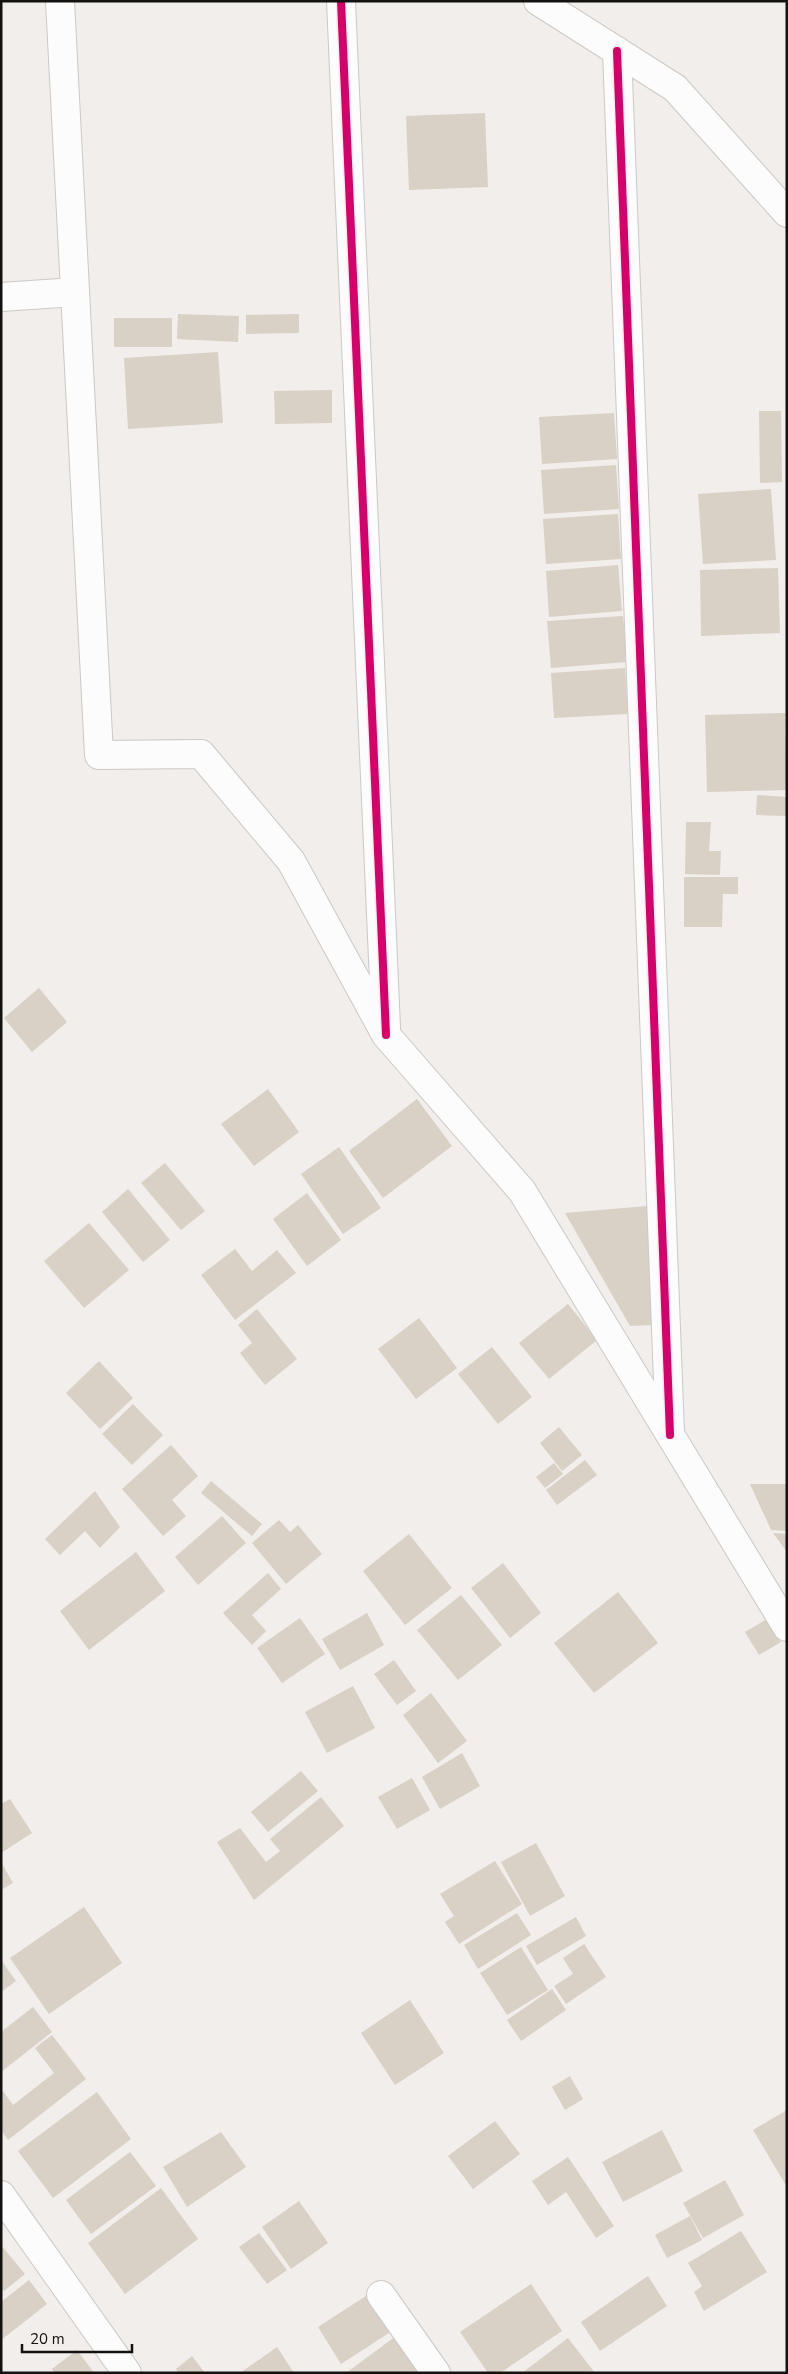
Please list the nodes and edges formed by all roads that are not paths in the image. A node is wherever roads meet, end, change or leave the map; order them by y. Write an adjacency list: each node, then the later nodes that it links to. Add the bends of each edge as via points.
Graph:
1 (60, 1): 6 (street)
2 (341, 1): 8 (street)
3 (538, 1): 4 (street)
4 (617, 51): 5 (street, via 675,88); 9 (street)
5 (787, 212)
6 (75, 292): 7 (street); 8 (street, via 99,755 201,754 291,861)
7 (1, 297)
8 (386, 1035): 9 (street, via 522,1190)
9 (670, 1435): 10 (street)
10 (787, 1627)
11 (1, 2195): 13 (street)
12 (381, 2294): 14 (street)
13 (127, 2373)
14 (436, 2373)

